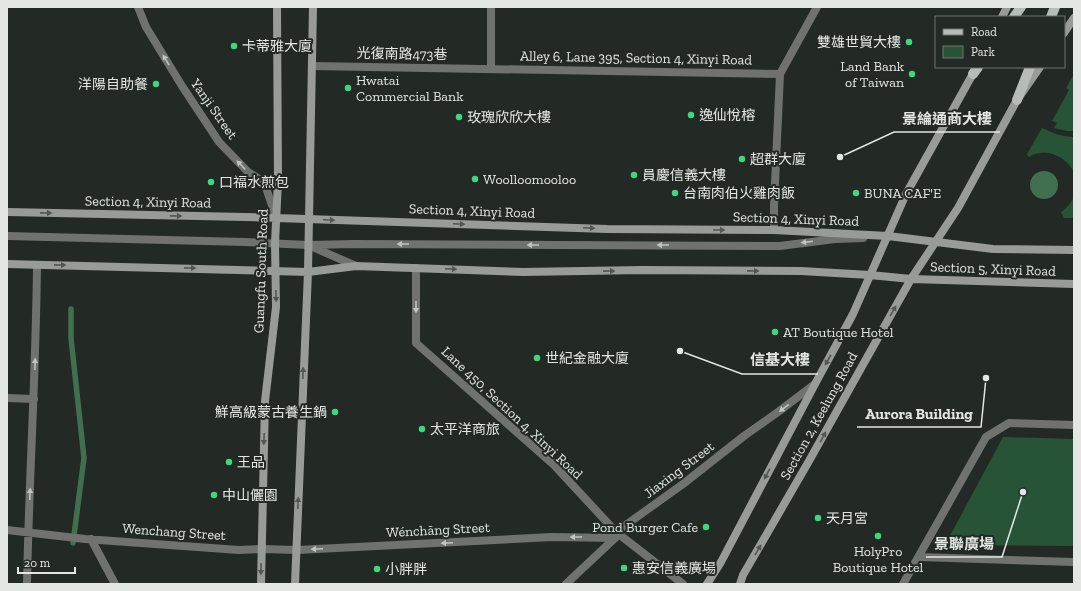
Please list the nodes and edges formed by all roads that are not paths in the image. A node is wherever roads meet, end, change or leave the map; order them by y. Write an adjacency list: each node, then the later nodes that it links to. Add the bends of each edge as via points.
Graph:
1 (138, 7): 20 (street, Yanji Street, one-way to 1, via 264,182 248,172 219,142 146,27)
2 (278, 7): 20 (main road, Guangfu South Road)
3 (313, 7): 12 (main road)
4 (492, 7): 15 (street)
5 (817, 7): 17 (street)
6 (1007, 7): 8 (main road)
7 (1021, 7): 9 (main road)
8 (1002, 16)
9 (1015, 16)
10 (1074, 18): 11 (main road)
11 (1065, 31)
12 (312, 66): 15 (street, 光復南路473巷); 21 (main road)
13 (1030, 68): 18 (main road)
14 (1039, 68): 18 (main road, Section 2, Keelung Road)
15 (491, 69): 17 (street, Alley 6, Lane 395, Section 4, Xinyi Road)
16 (976, 69): 24 (main road, Section 2, Keelung Road, via 906,194)
17 (780, 74): 22 (street)
18 (1017, 100): 25 (main road, Section 2, Keelung Road, via 958,208)
19 (7, 212): 20 (main road, Section 4, Xinyi Road, one-way to 20)
20 (276, 218): 21 (main road, Section 4, Xinyi Road); 26 (main road, Guangfu South Road)
21 (308, 219): 22 (main road, Section 4, Xinyi Road, one-way to 22, via 607,229); 27 (main road)
22 (774, 230): 24 (main road, Section 4, Xinyi Road)
23 (7, 236): 26 (street)
24 (888, 236): 25 (main road, Section 4, Xinyi Road); 27 (street, one-way to 27, via 780,246); 35 (main road, Section 2, Keelung Road)
25 (936, 241): 28 (main road, Section 5, Xinyi Road, via 993,249); 36 (main road, Section 2, Keelung Road)
26 (275, 243): 27 (street); 33 (main road, Guangfu South Road)
27 (308, 245): 31 (street); 34 (main road)
28 (1074, 250)
29 (7, 264): 30 (main road)
30 (37, 265): 33 (main road, one-way to 33); 40 (street, one-way to 30)
31 (356, 266): 32 (main road); 34 (main road)
32 (416, 268): 35 (main road, one-way to 35, via 523,272 720,270); 44 (street, Lane 450, Section 4, Xinyi Road, one-way to 44, via 416,343 554,465)
33 (275, 271): 34 (main road); 46 (main road, Guangfu South Road, one-way to 46, via 276,307 265,402)
34 (308, 272): 47 (main road, one-way to 34)
35 (870, 275): 36 (main road); 38 (main road, Section 2, Keelung Road, one-way to 38, via 853,314)
36 (911, 279): 37 (main road, Section 5, Xinyi Road); 57 (main road, Section 2, Keelung Road, one-way to 36)
37 (1074, 284)
38 (814, 384): 44 (street, Jiaxing Street, one-way to 44); 56 (main road, Section 2, Keelung Road, one-way to 56)
39 (7, 398): 40 (street)
40 (34, 399): 43 (street, one-way to 40)
41 (1074, 425): 48 (street, via 1009,423 986,437)
42 (7, 530): 43 (street)
43 (28, 532): 45 (street, Wenchang Street); 50 (street)
44 (616, 535): 47 (street, Wénchāng Street, one-way to 47); 54 (street, Jiaxing Street); 55 (street, Lane 450, Section 4, Xinyi Road)
45 (88, 539): 46 (street, Wenchang Street, via 239,550); 51 (street)
46 (262, 549): 47 (street, Wénchāng Street); 52 (main road, Guangfu South Road, one-way to 52)
47 (297, 550): 53 (main road)
48 (919, 557): 49 (street); 58 (street)
49 (1074, 562)
50 (27, 584)
51 (115, 584)
52 (261, 584)
53 (295, 584)
54 (566, 584)
55 (683, 584)
56 (707, 584)
57 (740, 584)
58 (903, 584)

